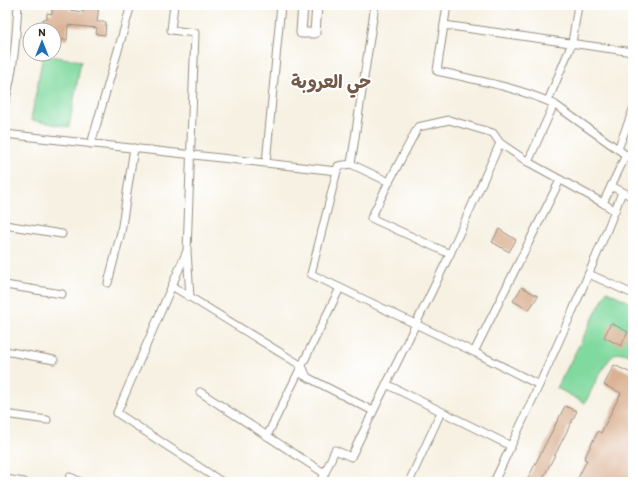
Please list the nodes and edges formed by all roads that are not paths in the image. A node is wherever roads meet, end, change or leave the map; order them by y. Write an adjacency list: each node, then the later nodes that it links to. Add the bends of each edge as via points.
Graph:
1 (18, 5): 13 (street, via 16,44)
2 (131, 5): 18 (street)
3 (174, 5): 21 (street, via 171,30 195,33)
4 (281, 5): 25 (street)
5 (303, 5): 6 (street, via 301,32 315,33)
6 (317, 5)
7 (375, 5): 26 (street)
8 (447, 5): 10 (street)
9 (578, 5): 11 (street)
10 (444, 25): 11 (street); 14 (street, via 436,71 520,91)
11 (572, 43): 12 (street); 14 (street)
12 (633, 52)
13 (5, 102)
14 (551, 102): 20 (street); 24 (street)
15 (633, 110): 20 (street)
16 (5, 134): 18 (street)
17 (500, 143): 24 (street); 29 (street, via 494,133 449,120 418,127); 38 (street)
18 (91, 144): 19 (street)
19 (134, 148): 21 (street); 40 (street, via 121,232)
20 (618, 150): 22 (street)
21 (191, 155): 25 (street); 37 (street)
22 (626, 155): 23 (street); 30 (street)
23 (633, 158)
24 (528, 162): 28 (street)
25 (266, 163): 27 (street)
26 (352, 164): 27 (street, via 338,166); 29 (street)
27 (337, 171): 43 (street, via 311,274)
28 (560, 180): 33 (street); 49 (street)
29 (389, 182): 38 (street, via 371,218)
30 (611, 186): 31 (street); 33 (street)
31 (622, 192): 32 (street); 34 (street)
32 (633, 198)
33 (603, 203): 34 (street)
34 (615, 211): 39 (street)
35 (5, 225): 36 (street)
36 (62, 234)
37 (187, 251): 42 (street); 46 (street)
38 (450, 254): 47 (street)
39 (589, 274): 45 (street); 55 (street)
40 (108, 283)
41 (5, 285): 44 (street)
42 (172, 286): 46 (street); 68 (street, via 117,413)
43 (340, 288): 47 (street); 51 (street)
44 (62, 294)
45 (633, 294)
46 (190, 297): 51 (street)
47 (415, 324): 49 (street); 54 (street)
48 (5, 351): 50 (street)
49 (474, 352): 55 (street)
50 (54, 360)
51 (302, 366): 52 (street); 53 (street)
52 (298, 373): 53 (street); 61 (street)
53 (307, 378): 57 (street)
54 (386, 384): 57 (street); 58 (street)
55 (539, 385): 62 (street)
56 (200, 392): 61 (street)
57 (373, 411): 63 (street, via 351,457 335,450)
58 (441, 412): 62 (street); 70 (street)
59 (5, 414): 60 (street)
60 (47, 420)
61 (267, 436): 63 (street)
62 (510, 446): 71 (street)
63 (324, 473): 69 (street)
64 (5, 479): 65 (street)
65 (24, 482)
66 (69, 482): 67 (street, via 70,477)
67 (81, 482)
68 (222, 482)
69 (321, 482)
70 (409, 482)
71 (494, 482)

